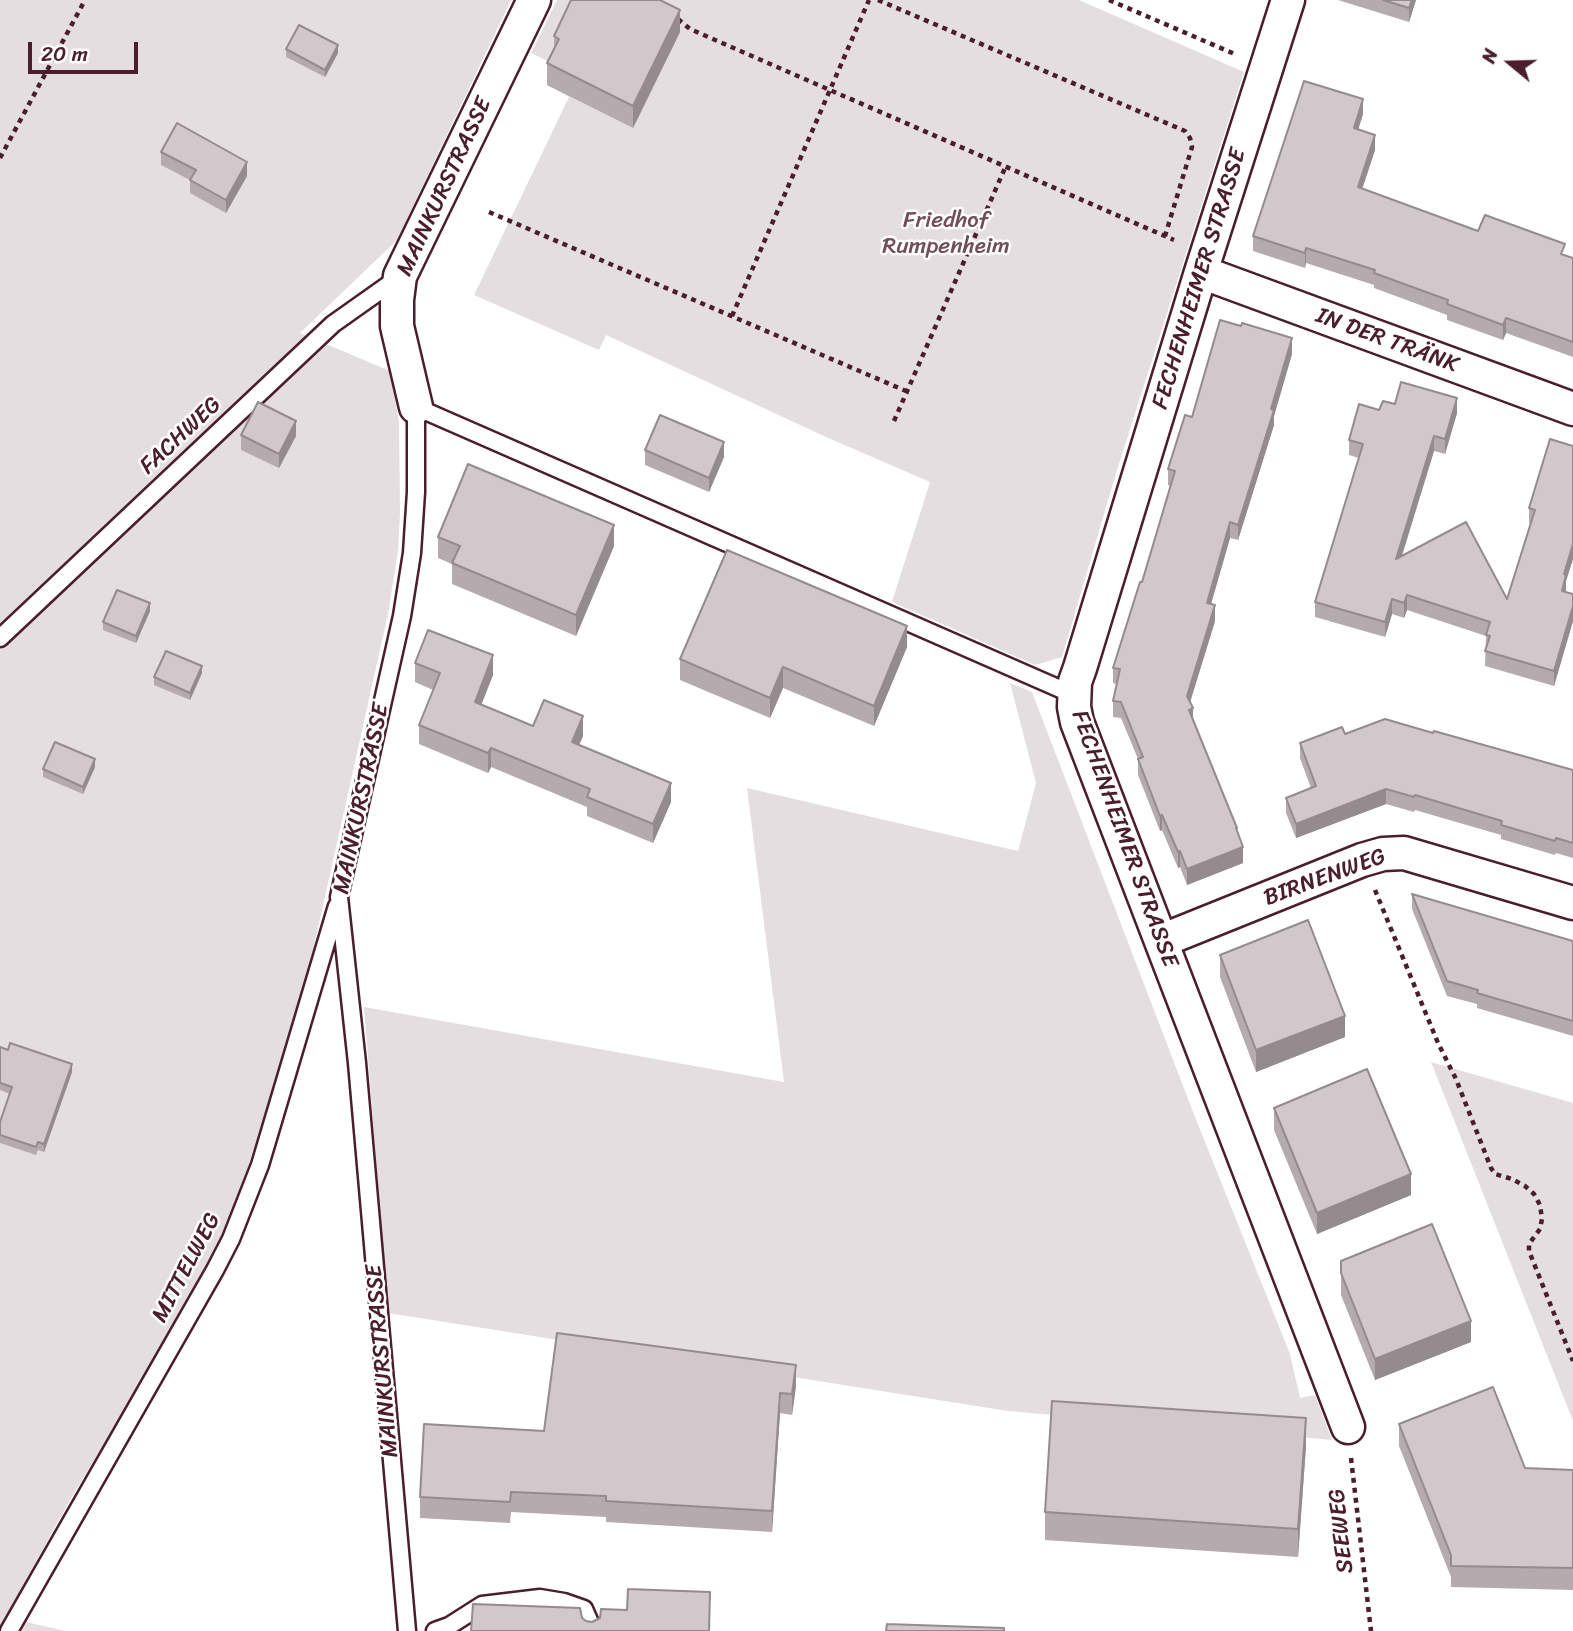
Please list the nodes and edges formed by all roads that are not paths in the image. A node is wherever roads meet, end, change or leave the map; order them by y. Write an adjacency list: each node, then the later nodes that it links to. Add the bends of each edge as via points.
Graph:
1 (534, 0): 4 (street, MAINKURSTRASSE)
2 (1288, 0): 3 (street, FECHENHEIMER STRASSE)
3 (1204, 263): 6 (street, IN DER TRÄNK); 8 (street, FECHENHEIMER STRASSE)
4 (400, 276): 5 (street, MAINKURSTRASSE, via 397,326); 7 (lane, FACHWEG, via 333,324)
5 (416, 407): 8 (lane); 9 (lane, MAINKURSTRASSE, via 412,553)
6 (1573, 409)
7 (0, 638)
8 (1073, 695): 11 (street, FECHENHEIMER STRASSE, via 1077,722)
9 (339, 897): 13 (lane, MITTELWEG, via 260,1166 231,1239); 14 (lane, MAINKURSTRASSE)
10 (1573, 903): 11 (street, BIRNENWEG, via 1404,853 1383,853)
11 (1161, 940): 12 (street, FECHENHEIMER STRASSE)
12 (1348, 1427)
13 (9, 1631)
14 (407, 1631)
15 (435, 1631): 16 (lane, via 482,1605 540,1598 583,1609)
16 (591, 1631)

